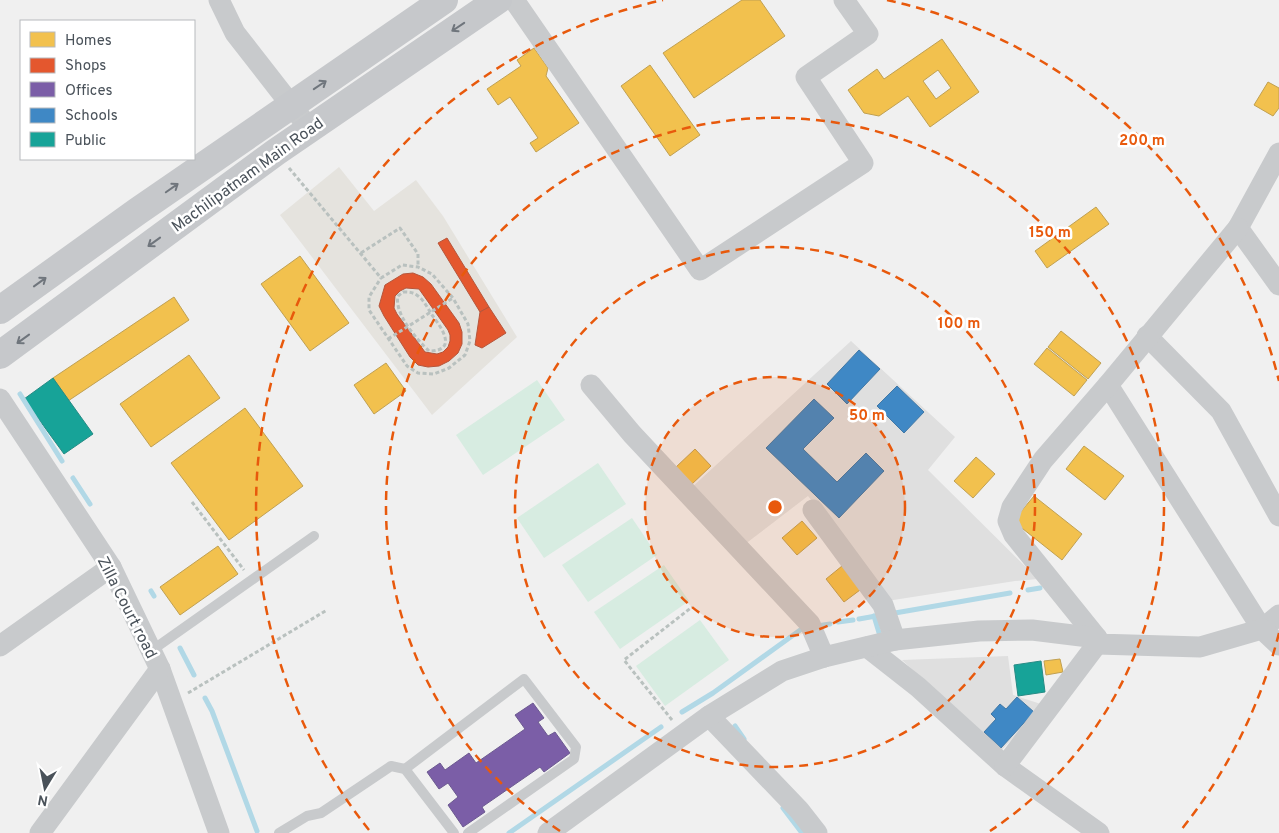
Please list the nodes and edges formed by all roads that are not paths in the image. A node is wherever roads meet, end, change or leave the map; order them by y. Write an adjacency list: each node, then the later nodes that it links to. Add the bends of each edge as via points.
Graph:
1 (219, 0): 6 (street, via 235,33)
2 (444, 0): 6 (main road, Machilipatnam Main Road, one-way to 2)
3 (498, 0): 7 (main road, Machilipatnam Main Road, one-way to 7)
4 (514, 0): 5 (street, via 700,270 863,163 806,77 868,34)
5 (844, 0)
6 (292, 105): 7 (street); 11 (main road, Machilipatnam Main Road, one-way to 6)
7 (309, 128): 13 (main road, Machilipatnam Main Road, one-way to 13)
8 (1279, 153): 9 (street)
9 (1238, 228): 10 (street); 12 (street)
10 (1279, 285)
11 (0, 310)
12 (1147, 336): 15 (street); 18 (street, via 1221,411)
13 (0, 356)
14 (591, 385): 28 (street, via 632,434 810,624)
15 (1108, 385): 22 (street); 24 (street, via 1043,460 1012,507 1008,521 1014,535)
16 (0, 399): 20 (street, Zilla Court road)
17 (813, 510): 23 (street, via 882,605)
18 (1279, 516)
19 (314, 536): 29 (lane, via 252,580)
20 (111, 567): 26 (street); 29 (street, Zilla Court road)
21 (1279, 615): 22 (street)
22 (1262, 629): 24 (street, via 1200,647); 25 (street)
23 (895, 640): 24 (street, via 988,630 1032,630); 27 (street)
24 (1097, 641): 31 (street)
25 (1279, 645)
26 (0, 646)
27 (867, 647): 28 (street); 31 (street, via 918,687)
28 (824, 657): 30 (street, via 782,671)
29 (156, 660): 33 (street); 34 (street, Zilla Court road)
30 (709, 716): 38 (street); 39 (street)
31 (1005, 766): 40 (street)
32 (405, 769): 35 (lane, via 391,766 321,813 307,816); 36 (lane); 37 (lane, via 524,679 576,747 574,759)
33 (40, 833)
34 (219, 833)
35 (279, 833)
36 (454, 833)
37 (468, 833)
38 (548, 833)
39 (817, 833)
40 (1099, 833)

